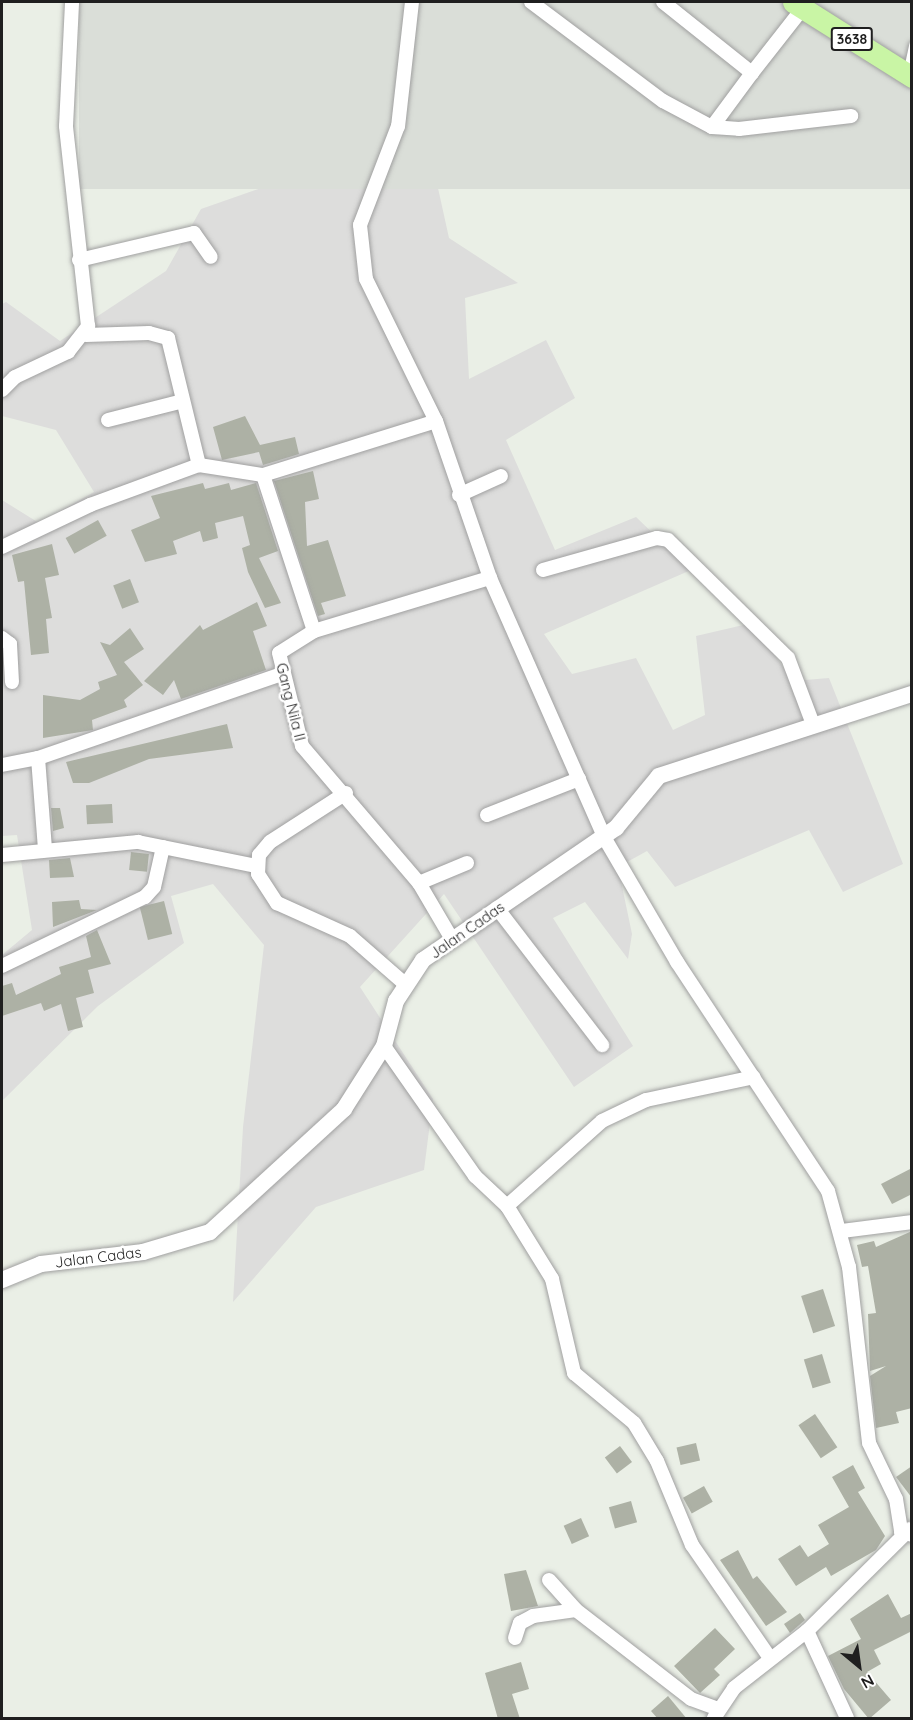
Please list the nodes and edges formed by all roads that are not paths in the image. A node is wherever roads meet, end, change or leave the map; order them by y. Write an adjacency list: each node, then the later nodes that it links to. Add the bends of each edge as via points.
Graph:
1 (72, 2): 12 (street, via 66,126)
2 (412, 2): 17 (street, via 404,96 366,202 361,248 366,279)
3 (663, 2): 7 (street)
4 (537, 3): 10 (street, via 663,101)
5 (798, 5): 7 (street); 8 (main road, 3638)
6 (912, 45): 8 (lane)
7 (752, 73): 10 (street)
8 (909, 75)
9 (851, 116): 10 (street, via 739,129)
10 (712, 127)
11 (211, 257): 12 (street, via 194,233)
12 (79, 260): 13 (street)
13 (86, 335): 14 (street, via 68,352 15,377); 15 (street, via 166,336)
14 (2, 390)
15 (183, 401): 16 (street); 18 (street)
16 (108, 420)
17 (436, 421): 19 (street); 21 (street)
18 (199, 465): 19 (street); 22 (street, via 90,505)
19 (263, 475): 25 (street)
20 (501, 476): 21 (street)
21 (459, 495): 24 (street)
22 (2, 546)
23 (543, 570): 30 (street, via 657,538 668,540 788,658)
24 (490, 578): 25 (street); 33 (street)
25 (314, 631): 27 (street, Gang Nila II, via 282,648)
26 (2, 638): 28 (street, via 10,644)
27 (282, 674): 31 (street); 34 (street, Gang Nila II, via 305,751)
28 (12, 681)
29 (912, 694): 30 (street, Jalan Cadas)
30 (813, 724): 36 (street, Jalan Cadas, via 668,771)
31 (38, 758): 32 (street); 38 (street)
32 (2, 765)
33 (579, 779): 35 (street); 36 (street)
34 (346, 793): 41 (street, via 270,842); 42 (street, Gang Nila II)
35 (487, 815)
36 (604, 837): 43 (street, Jalan Cadas); 49 (street, via 677,962)
37 (163, 847): 38 (street, via 118,842); 41 (street); 45 (street, via 154,887 145,897)
38 (45, 848): 39 (street)
39 (2, 855)
40 (467, 863): 42 (street)
41 (256, 866): 46 (street, via 262,885 277,903 350,936)
42 (419, 883): 44 (street, Gang Nila II)
43 (497, 908): 44 (street, Jalan Cadas); 47 (street)
44 (453, 941): 46 (street, Jalan Cadas, via 423,960)
45 (2, 966)
46 (405, 984): 48 (street, Jalan Cadas)
47 (602, 1045)
48 (384, 1046): 50 (street, via 475,1176); 53 (street, Jalan Cadas, via 332,1124 210,1232 143,1251 41,1264)
49 (754, 1077): 50 (street, via 645,1100 602,1121); 52 (street, via 828,1191)
50 (507, 1206): 59 (street, via 552,1279 574,1373 634,1423 657,1461 692,1545)
51 (912, 1222): 52 (street)
52 (842, 1231): 54 (street, via 869,1443)
53 (2, 1280)
54 (908, 1532): 57 (street)
55 (549, 1580): 56 (street)
56 (576, 1610): 58 (street, via 533,1616 520,1623); 60 (street, via 691,1699)
57 (807, 1631): 59 (street); 61 (street)
58 (515, 1638)
59 (770, 1658): 60 (street)
60 (715, 1713)
61 (847, 1719)

